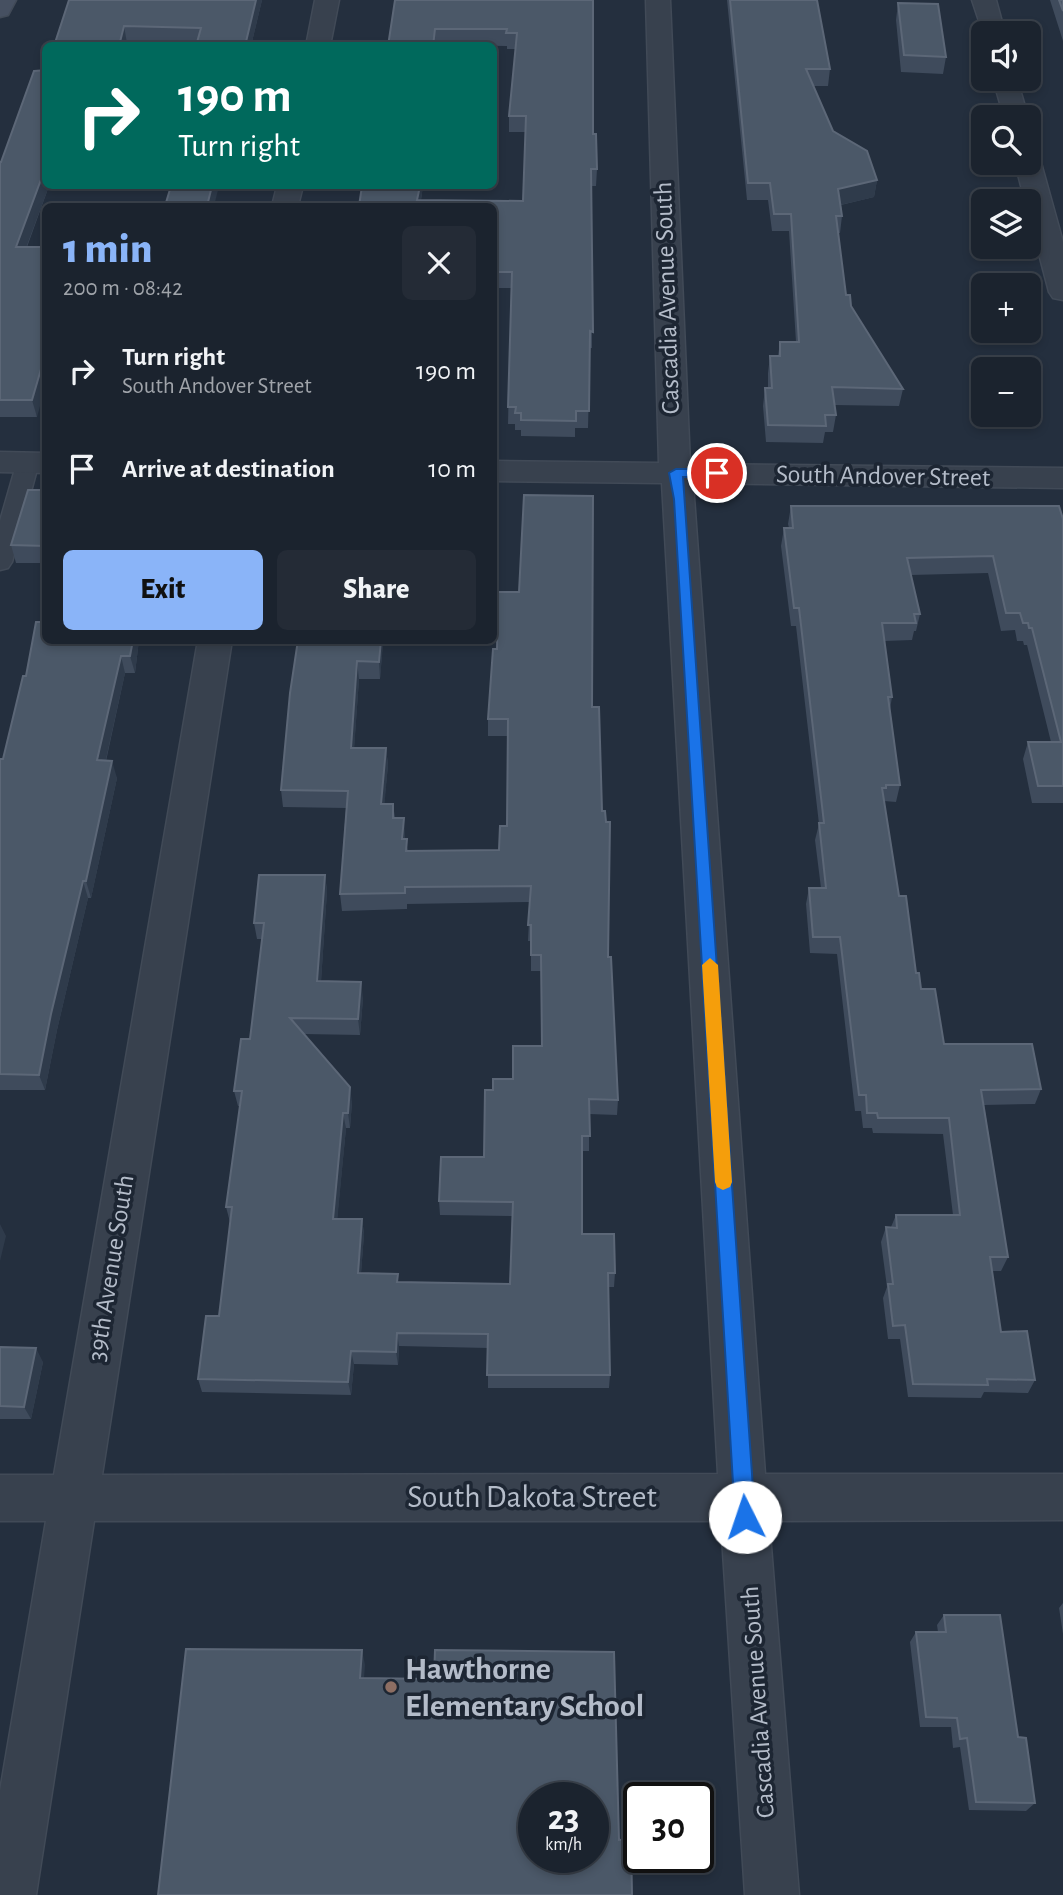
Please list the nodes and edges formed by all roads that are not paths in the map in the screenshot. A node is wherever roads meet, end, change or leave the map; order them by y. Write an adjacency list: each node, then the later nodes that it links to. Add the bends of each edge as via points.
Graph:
1 (4, 0): 5 (street)
2 (327, 0): 7 (street)
3 (658, 0): 12 (street, Cascadia Avenue South)
4 (984, 0): 6 (street)
5 (0, 10)
6 (990, 21)
7 (319, 42)
8 (1031, 175): 9 (street)
9 (1063, 292)
10 (24, 462): 14 (lane)
11 (497, 471): 12 (street, South Andover Street)
12 (676, 473): 13 (street, South Andover Street); 16 (street, Cascadia Avenue South)
13 (1063, 478)
14 (0, 562)
15 (214, 644): 19 (street, 39th Avenue South)
16 (743, 1497): 17 (street, South Dakota Street); 19 (street, South Dakota Street); 21 (street, Cascadia Avenue South)
17 (1063, 1497)
18 (0, 1498): 19 (street, South Dakota Street)
19 (73, 1498): 20 (street, 39th Avenue South)
20 (9, 1895)
21 (772, 1895)

